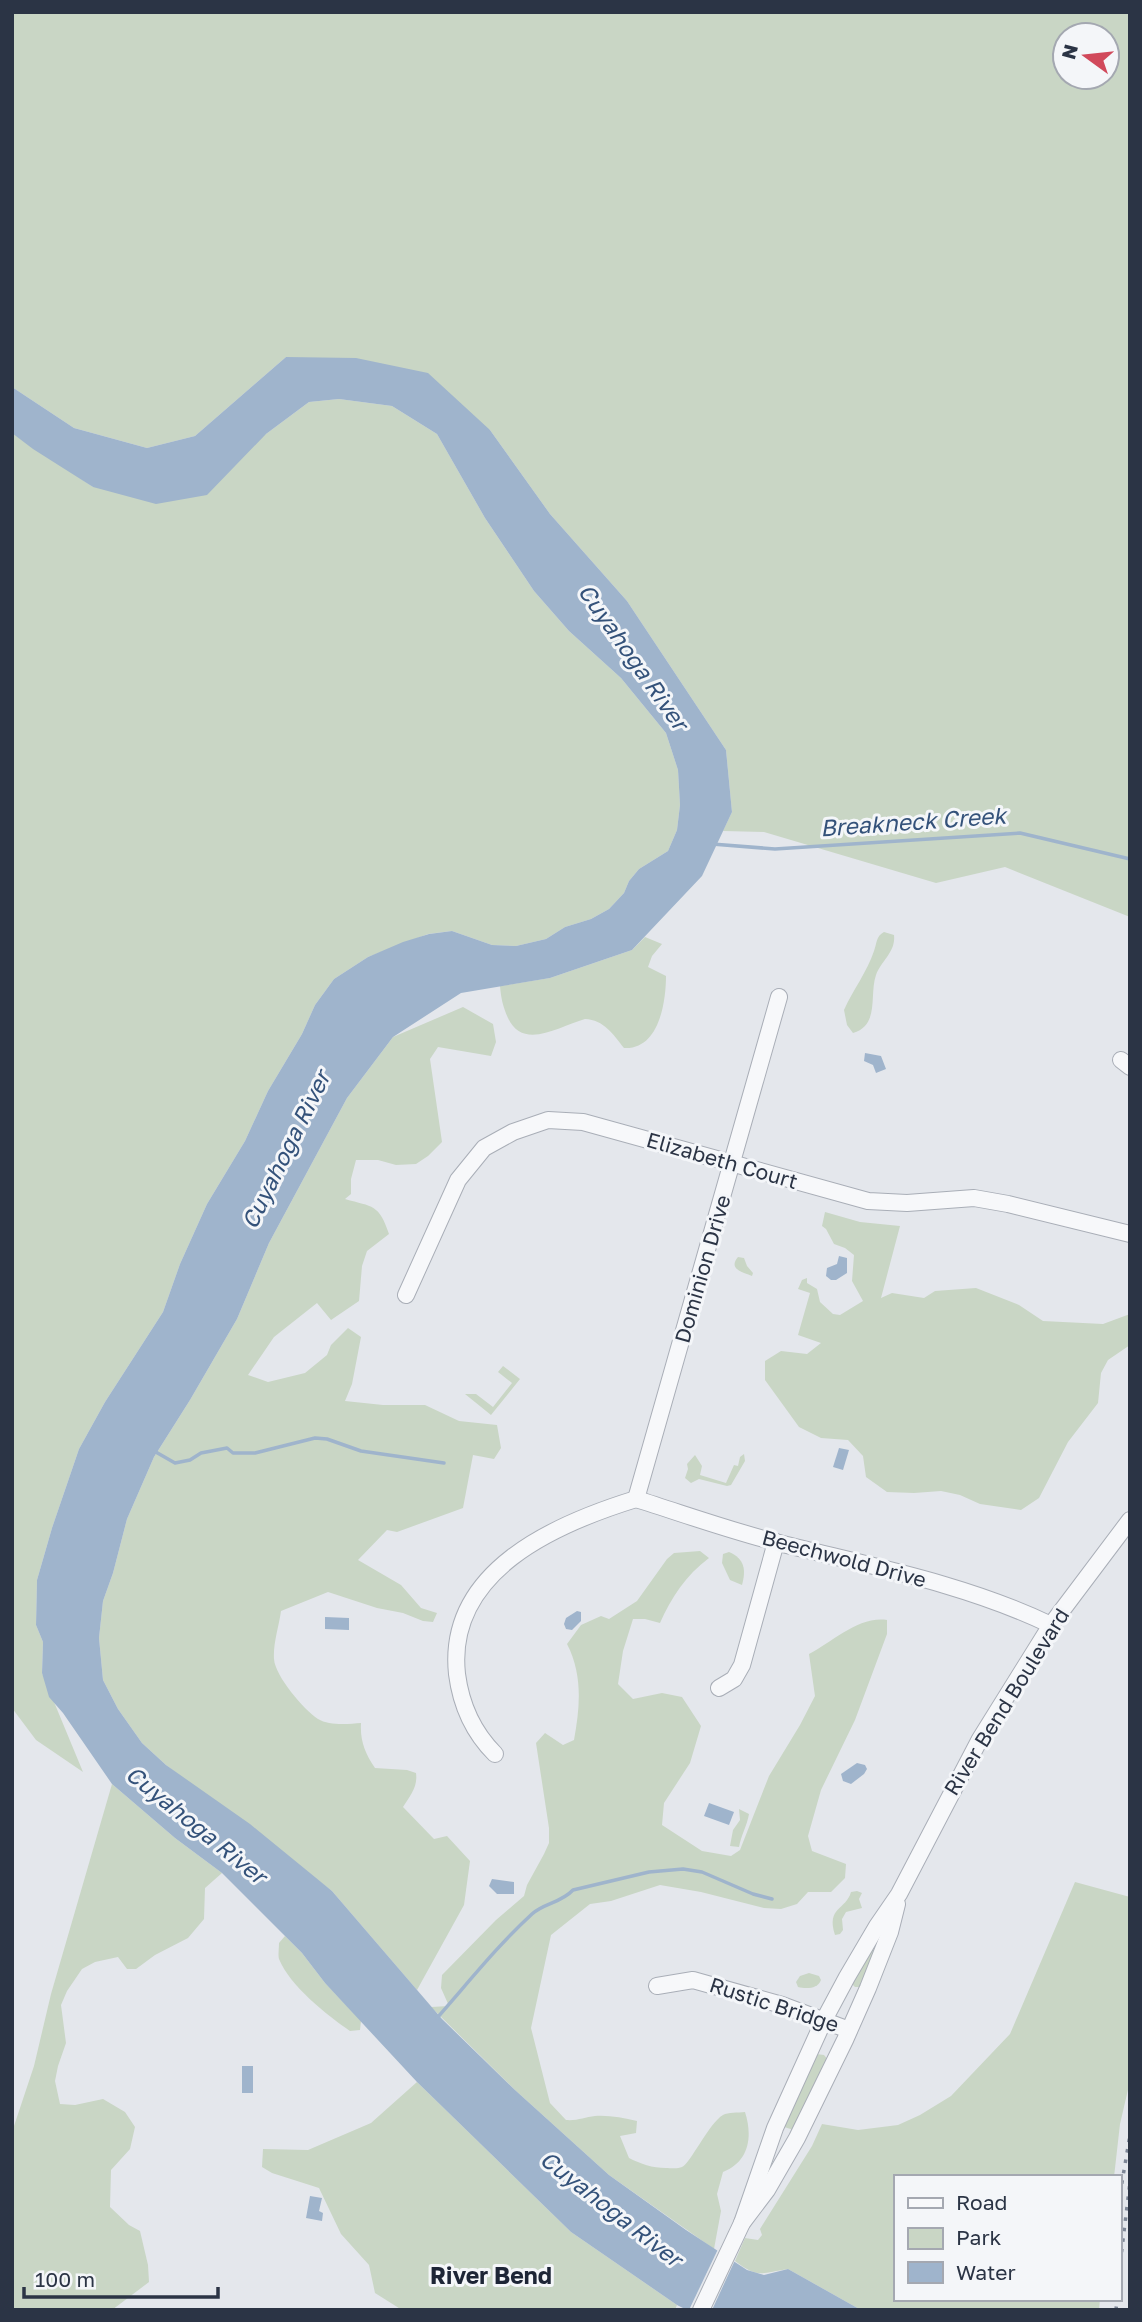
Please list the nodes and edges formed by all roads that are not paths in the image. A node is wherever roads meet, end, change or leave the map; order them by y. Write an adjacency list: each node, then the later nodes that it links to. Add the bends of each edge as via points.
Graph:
1 (779, 997): 2 (street, Dominion Drive)
2 (733, 1164): 3 (street, Elizabeth Court, via 868,1202 974,1198); 4 (street, Elizabeth Court, via 583,1122 548,1120 513,1132 484,1148 458,1180); 5 (street, Dominion Drive)
3 (1130, 1234)
4 (406, 1295)
5 (636, 1499): 7 (street, Beechwold Drive); 10 (street, via 601,1510 528,1545 493,1572 471,1604 457,1650 459,1687 473,1727)
6 (1130, 1520): 8 (street, River Bend Boulevard)
7 (776, 1542): 8 (street, Beechwold Drive, via 958,1590); 9 (street, via 742,1665 734,1679)
8 (1051, 1625): 11 (street, River Bend Boulevard, via 975,1747)
9 (719, 1688)
10 (495, 1754)
11 (899, 1894): 13 (street, River Bend Boulevard); 14 (street, River Bend Boulevard, via 890,1932)
12 (657, 1986): 13 (street, Rustic Bridge, via 693,1980)
13 (824, 2020): 14 (street, Rustic Bridge); 15 (street, River Bend Boulevard, via 775,2128)
14 (849, 2030): 15 (street, River Bend Boulevard, via 797,2138)
15 (739, 2228): 16 (street, River Bend Boulevard)
16 (701, 2310)

